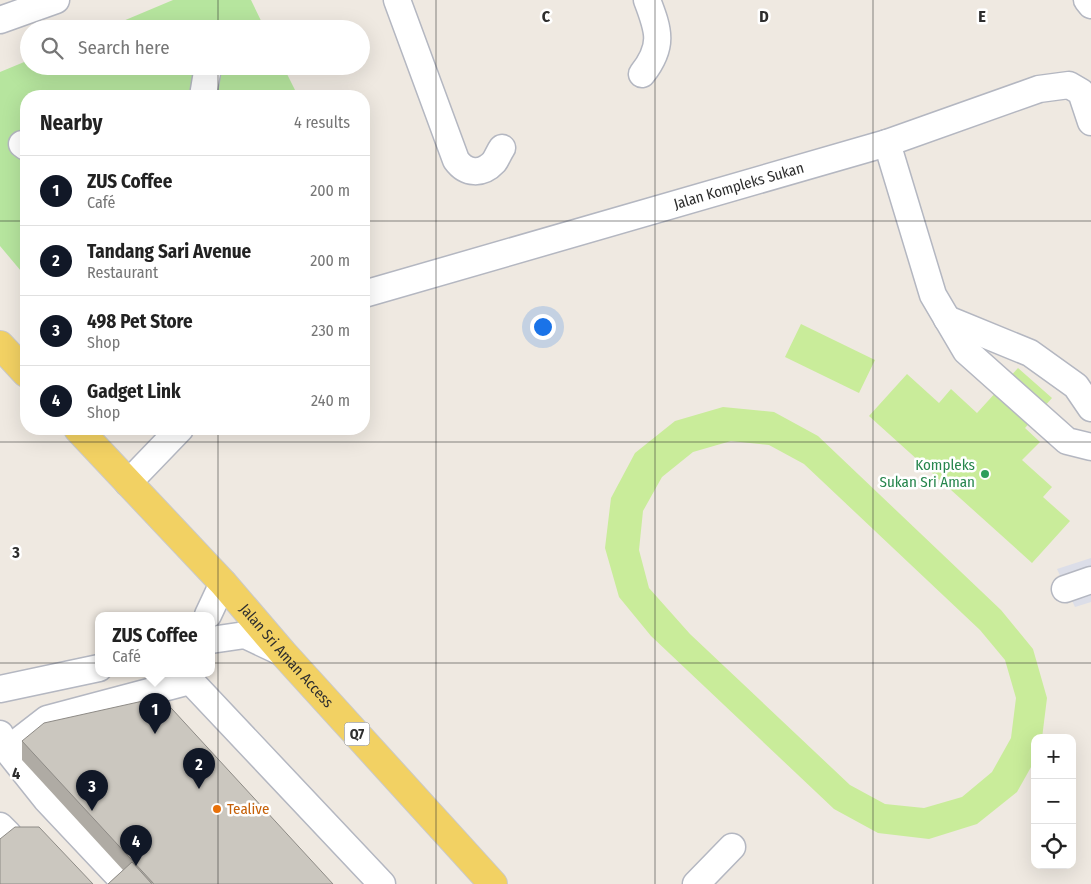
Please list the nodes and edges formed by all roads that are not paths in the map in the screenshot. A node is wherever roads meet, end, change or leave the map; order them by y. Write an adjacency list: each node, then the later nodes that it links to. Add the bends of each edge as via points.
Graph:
1 (56, 0): 6 (street)
2 (397, 0): 12 (street, via 456,160 465,170 479,170 494,162)
3 (647, 0): 7 (street, via 656,24 658,46)
4 (1087, 0): 5 (street)
5 (1091, 6)
6 (0, 20)
7 (642, 74)
8 (206, 75): 9 (street)
9 (204, 90)
10 (1091, 122): 11 (street, Jalan Kompleks Sukan, via 1081,92 1069,86 1039,89)
11 (887, 143): 13 (street, Jalan Kompleks Sukan); 14 (street, via 933,295)
12 (502, 148)
13 (370, 292)
14 (947, 319): 17 (street, via 1030,353 1076,386); 20 (street, via 966,351 1067,441)
15 (0, 345): 16 (main road)
16 (20, 367)
17 (1091, 408)
18 (84, 435): 21 (main road, Jalan Sri Aman Access / Q7)
19 (174, 435): 21 (street)
20 (1091, 447)
21 (128, 483): 23 (main road, Jalan Sri Aman Access / Q7)
22 (1091, 580): 24 (street)
23 (223, 583): 25 (street); 27 (main road, Jalan Sri Aman Access / Q7)
24 (1065, 589)
25 (209, 612)
26 (215, 640): 27 (street, via 245,636)
27 (283, 653): 37 (main road, Jalan Sri Aman Access / Q7)
28 (95, 669): 30 (street)
29 (187, 677): 31 (street, via 47,719); 36 (street)
30 (0, 689)
31 (4, 742): 35 (street, via 46,799)
32 (0, 826): 33 (street, via 8,834)
33 (0, 841)
34 (732, 847): 38 (street)
35 (126, 884)
36 (382, 884)
37 (493, 884)
38 (696, 884)

